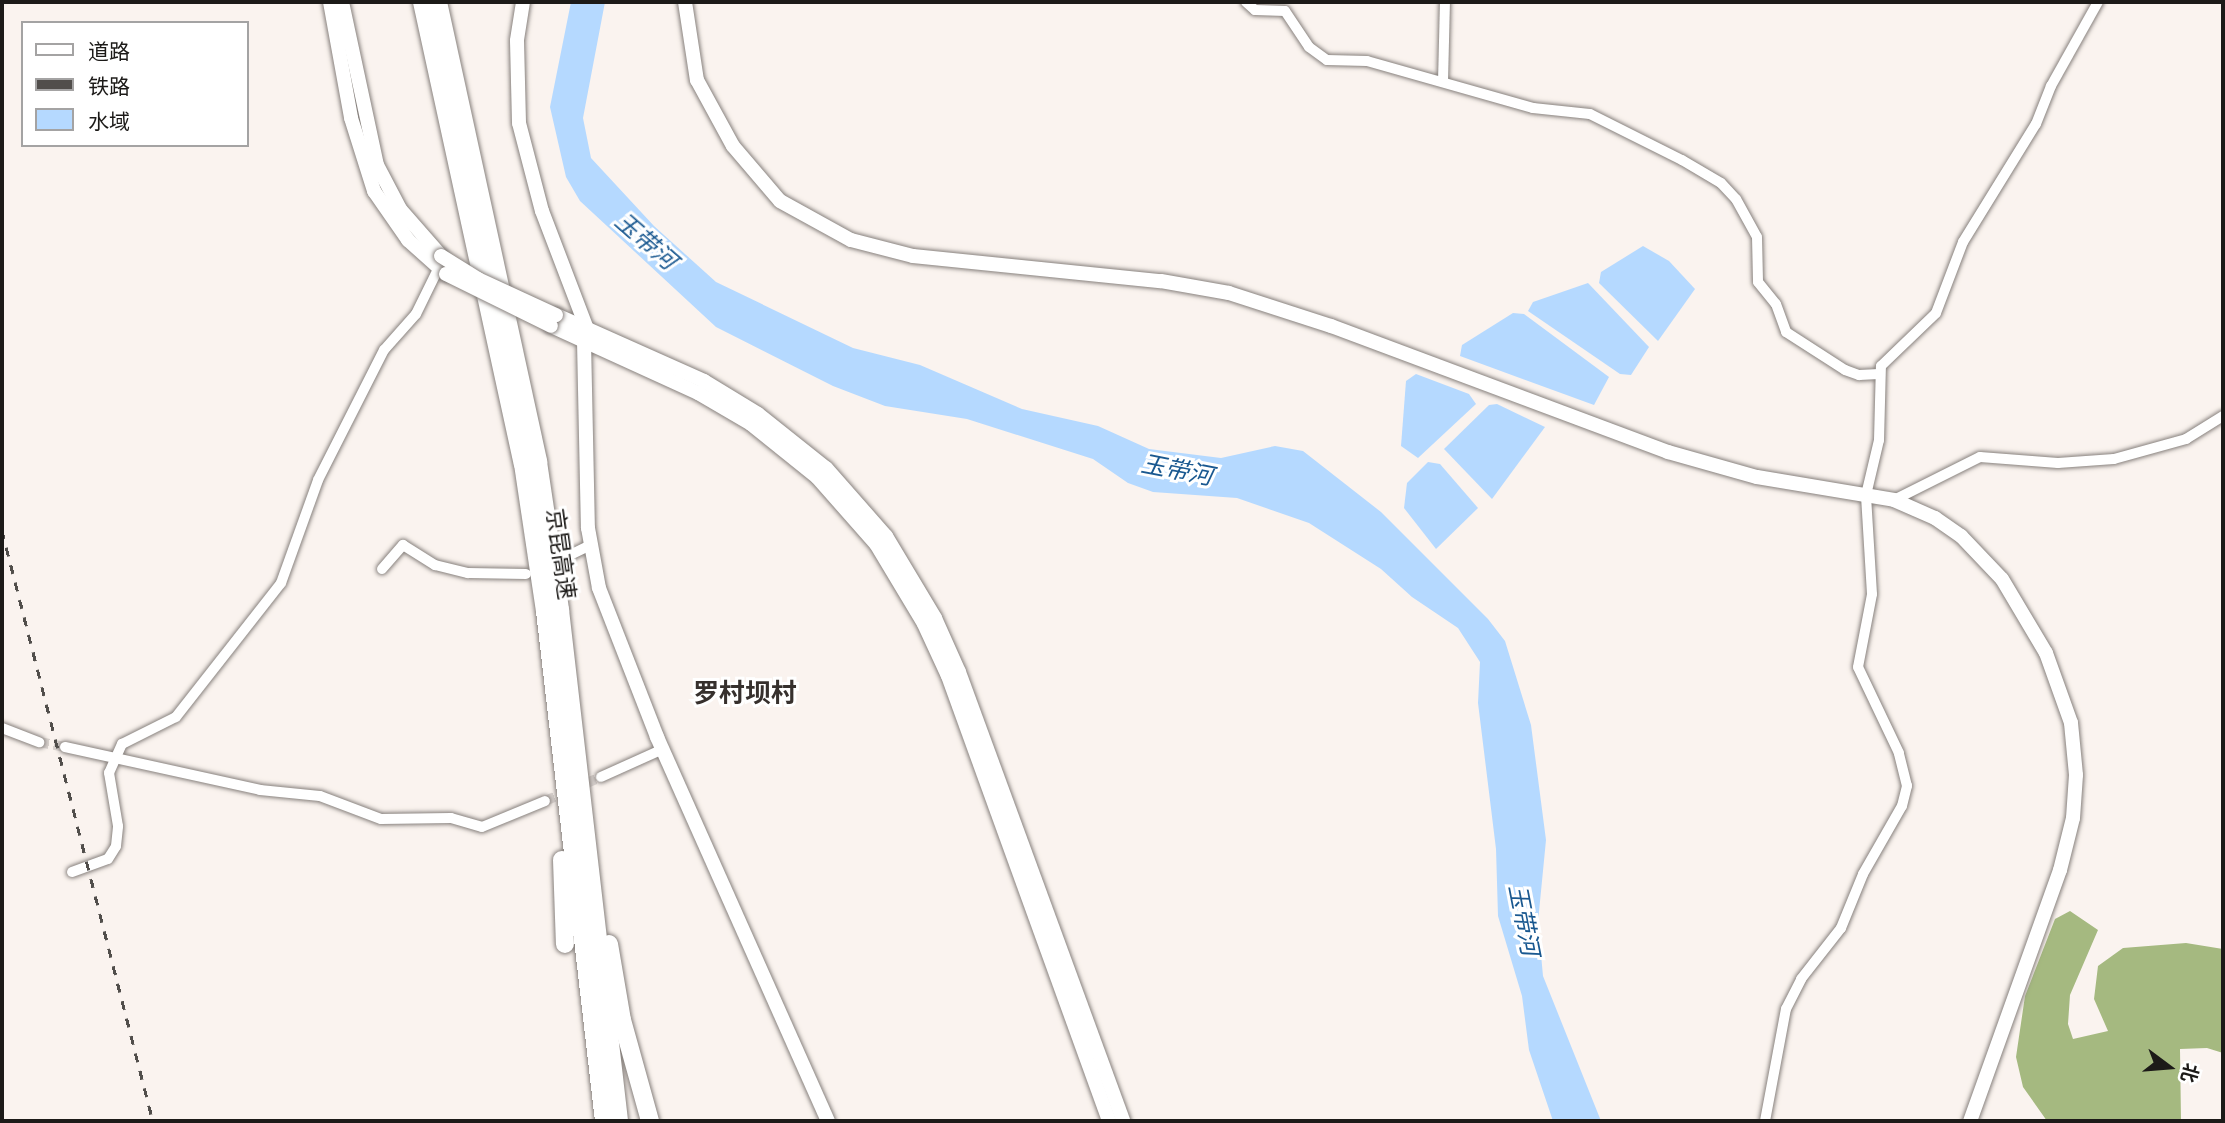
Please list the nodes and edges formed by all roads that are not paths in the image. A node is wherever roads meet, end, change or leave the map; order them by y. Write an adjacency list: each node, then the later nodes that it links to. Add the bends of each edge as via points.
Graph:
1 (330, 2): 11 (street, via 351,118 374,191 408,240)
2 (342, 2): 11 (street, via 377,165 400,209)
3 (422, 2): 21 (highway, 京昆高速, via 514,411)
4 (438, 2): 25 (highway, 京昆高速, via 529,408 557,589)
5 (523, 2): 12 (street, via 516,104 525,154)
6 (685, 2): 15 (street, via 697,80 733,146 780,201 850,240 913,256 1161,281 1229,293 1331,326 1668,452 1758,477)
7 (1246, 2): 10 (street, via 1255,10 1285,11 1309,47 1327,60 1367,61)
8 (1445, 2): 10 (street)
9 (2098, 2): 13 (street, via 2051,86 2036,124 1963,242 1936,313 1892,352)
10 (1443, 82): 13 (street, via 1533,108 1590,114 1721,183 1753,227 1759,249 1758,282 1776,304 1786,332 1844,370)
11 (442, 266): 12 (street, bridge); 27 (street, via 415,314 384,350 318,480 288,572 276,592 176,717 125,741)
12 (586, 335): 17 (street); 36 (street, via 751,424 839,498 884,556 948,676); 37 (street, via 704,381 758,414 841,482 890,542 959,672)
13 (1879, 374): 15 (street, via 1879,440)
14 (2223, 416): 16 (street, via 2186,439 2115,459 2058,463 1980,457)
15 (1866, 495): 16 (street); 38 (street, via 1872,594 1858,667 1901,757 1907,786 1902,806 1863,874 1841,928 1801,979 1786,1009)
16 (1894, 500): 39 (street, via 1952,529 2002,579 2046,653 2064,699 2074,745 2075,800 2066,850)
17 (589, 546): 18 (street); 26 (street, via 599,588)
18 (566, 556)
19 (382, 569): 20 (street, via 403,545 436,565 468,573)
20 (526, 574)
21 (552, 681): 31 (highway); 32 (highway, 京昆高速)
22 (2, 728): 23 (street)
23 (39, 742)
24 (65, 747): 27 (street)
25 (575, 749): 33 (highway, 京昆高速); 34 (highway, via 622,1020)
26 (663, 749): 28 (street); 35 (street)
27 (115, 758): 29 (street, via 260,790 320,796 381,819 451,818 482,827); 30 (street, via 109,773 118,826 116,846 108,859)
28 (601, 777)
29 (545, 801)
30 (72, 872)
31 (565, 944)
32 (604, 1121)
33 (619, 1121)
34 (650, 1121)
35 (828, 1121)
36 (1109, 1121)
37 (1123, 1121)
38 (1765, 1121)
39 (1970, 1121)

